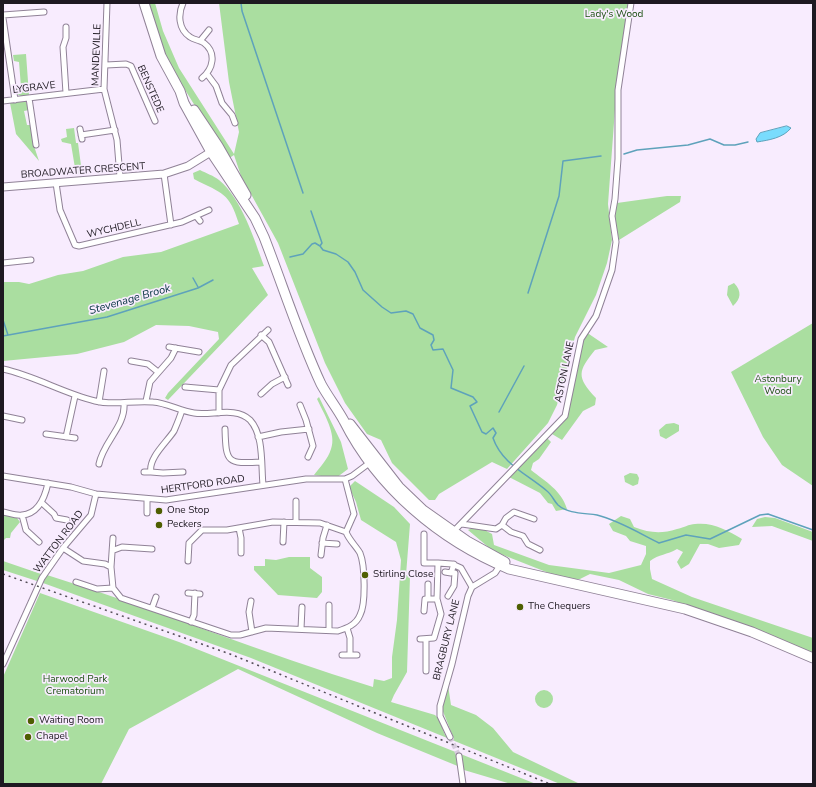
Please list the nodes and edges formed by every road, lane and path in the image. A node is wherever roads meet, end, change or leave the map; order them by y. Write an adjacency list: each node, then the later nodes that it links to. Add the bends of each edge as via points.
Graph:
1 (107, 3): 12 (street, MANDEVILLE)
2 (144, 3): 23 (highway, via 161,56)
3 (183, 3): 9 (street, via 179,13 182,26 188,35)
4 (631, 3): 89 (street, ASTON LANE, via 618,90 618,159 612,216 616,242 612,270 596,316 581,339 565,416)
5 (44, 12): 6 (street)
6 (3, 16): 10 (street)
7 (211, 24): 9 (street, via 210,31)
8 (66, 27): 14 (street, LYGRAVE, via 63,47)
9 (200, 41): 19 (street, via 208,47 212,55 212,65 204,76 216,86 222,104 232,115)
10 (10, 55): 11 (street); 16 (street)
11 (3, 56)
12 (106, 64): 13 (street, MANDEVILLE); 18 (street, BENSTEDE, via 132,66)
13 (104, 89): 14 (street, LYGRAVE); 21 (street, MANDEVILLE)
14 (66, 94): 15 (street, LYGRAVE)
15 (29, 98): 16 (street, LYGRAVE); 22 (street)
16 (15, 100): 17 (street, LYGRAVE)
17 (3, 101)
18 (155, 121)
19 (235, 123)
20 (80, 129): 21 (street, via 82,137)
21 (115, 130): 25 (street, MANDEVILLE)
22 (36, 145)
23 (215, 149): 24 (street, BROADWATER CRESCENT, via 188,166); 68 (highway, via 249,199 322,386 344,422 350,424 358,440)
24 (164, 174): 25 (street, BROADWATER CRESCENT); 31 (street)
25 (120, 177): 26 (street, BROADWATER CRESCENT)
26 (56, 183): 27 (street, BROADWATER CRESCENT); 31 (street, WYCHDELL, via 60,210 75,245 84,246)
27 (3, 187)
28 (209, 210): 29 (street, WYCHDELL)
29 (196, 216): 30 (street); 31 (street, WYCHDELL)
30 (200, 221)
31 (171, 225)
32 (31, 260): 33 (street)
33 (16, 262): 34 (street); 35 (street)
34 (3, 263)
35 (17, 268)
36 (268, 330): 37 (street)
37 (262, 335): 45 (street, via 269,342); 48 (street, via 231,365)
38 (168, 347): 39 (street)
39 (176, 348): 40 (street); 44 (street)
40 (200, 352)
41 (131, 360): 44 (street, via 148,364)
42 (3, 368): 50 (street)
43 (104, 371): 52 (street)
44 (158, 372): 51 (street, via 148,384)
45 (285, 378): 46 (street); 49 (street, via 274,382 268,391)
46 (288, 385)
47 (185, 387): 48 (street)
48 (219, 390): 57 (street)
49 (261, 394)
50 (75, 396): 52 (street); 64 (street)
51 (146, 401): 53 (street); 55 (street)
52 (99, 402): 53 (street)
53 (124, 403): 70 (street, via 122,420)
54 (300, 405): 56 (street)
55 (182, 410): 57 (street); 72 (street, via 172,432 153,460)
56 (303, 412): 58 (street); 62 (street)
57 (219, 413): 65 (street, via 245,416 252,423)
58 (296, 414)
59 (3, 416): 60 (street, via 16,416)
60 (22, 420)
61 (225, 429): 69 (street, via 228,438 227,455 232,461)
62 (309, 429): 65 (street); 67 (street, via 316,446)
63 (46, 434): 64 (street)
64 (66, 437): 66 (street)
65 (258, 437): 69 (street)
66 (75, 438)
67 (308, 458)
68 (374, 460): 75 (street); 95 (highway, via 390,487 406,504)
69 (261, 462): 77 (street)
70 (99, 464)
71 (144, 472): 72 (street)
72 (151, 472): 73 (street)
73 (183, 472)
74 (3, 476): 76 (street, HERTFORD ROAD)
75 (345, 479): 77 (street, HERTFORD ROAD, via 306,479); 93 (street, via 354,514)
76 (48, 483): 78 (street, HERTFORD ROAD); 81 (street)
77 (263, 485): 79 (street, HERTFORD ROAD, via 178,499)
78 (96, 494): 79 (street, HERTFORD ROAD); 101 (street, WATTON ROAD, via 91,515)
79 (147, 500): 83 (street)
80 (296, 501): 88 (street)
81 (42, 502): 84 (street); 86 (street, via 56,518)
82 (3, 512): 84 (street)
83 (146, 513)
84 (22, 515): 97 (street, via 26,530)
85 (534, 519): 91 (street, via 514,512)
86 (67, 520)
87 (284, 522): 88 (street); 92 (street, via 261,523); 98 (street, via 287,535)
88 (296, 522): 90 (street)
89 (462, 524): 91 (street, via 496,529); 95 (street, ASTON LANE)
90 (327, 525): 93 (street); 99 (street)
91 (502, 525): 104 (street, via 510,532 523,536 526,546)
92 (239, 528): 105 (street, via 242,538); 107 (street, via 202,530 189,543)
93 (346, 532): 127 (street, via 360,554 363,582 361,613 354,624)
94 (424, 534): 108 (street, via 424,563)
95 (451, 535): 109 (highway, via 485,559)
96 (113, 538): 103 (street)
97 (39, 542)
98 (283, 542)
99 (322, 543): 100 (street); 106 (street)
100 (337, 544)
101 (63, 548): 111 (street, via 83,561); 135 (street, WATTON ROAD, via 42,578)
102 (152, 549): 103 (street, via 122,547)
103 (114, 550): 111 (street)
104 (540, 550)
105 (241, 553)
106 (321, 555)
107 (188, 561)
108 (438, 563): 110 (street); 120 (street)
109 (501, 563): 114 (street, via 495,573); 134 (highway, via 522,574 699,613)
110 (454, 564): 114 (street, via 463,570); 117 (street, via 454,586)
111 (111, 567): 115 (street)
112 (76, 582): 115 (street, via 98,589)
113 (428, 584): 119 (street)
114 (472, 587): 137 (street, BRAGBURY LANE, via 440,706 440,716)
115 (113, 588): 124 (street, via 121,598)
116 (188, 593): 126 (street, via 197,594)
117 (448, 596)
118 (156, 597): 124 (street)
119 (428, 599): 120 (street); 125 (street, via 425,599)
120 (437, 599): 136 (street, via 442,612 437,633 434,638 423,639)
121 (251, 601): 130 (street, via 249,612)
122 (329, 605): 129 (street)
123 (302, 607): 128 (street, via 299,617)
124 (152, 608): 126 (street)
125 (424, 611)
126 (191, 622): 130 (street, via 231,635)
127 (347, 628): 129 (street, via 338,631); 132 (street)
128 (301, 629): 129 (street); 130 (street, via 266,628)
129 (328, 630)
130 (252, 632)
131 (342, 655): 132 (street)
132 (350, 655): 133 (street)
133 (357, 656)
134 (813, 658)
135 (3, 664)
136 (426, 671)
137 (450, 737)
138 (459, 756): 139 (street)
139 (464, 784)

